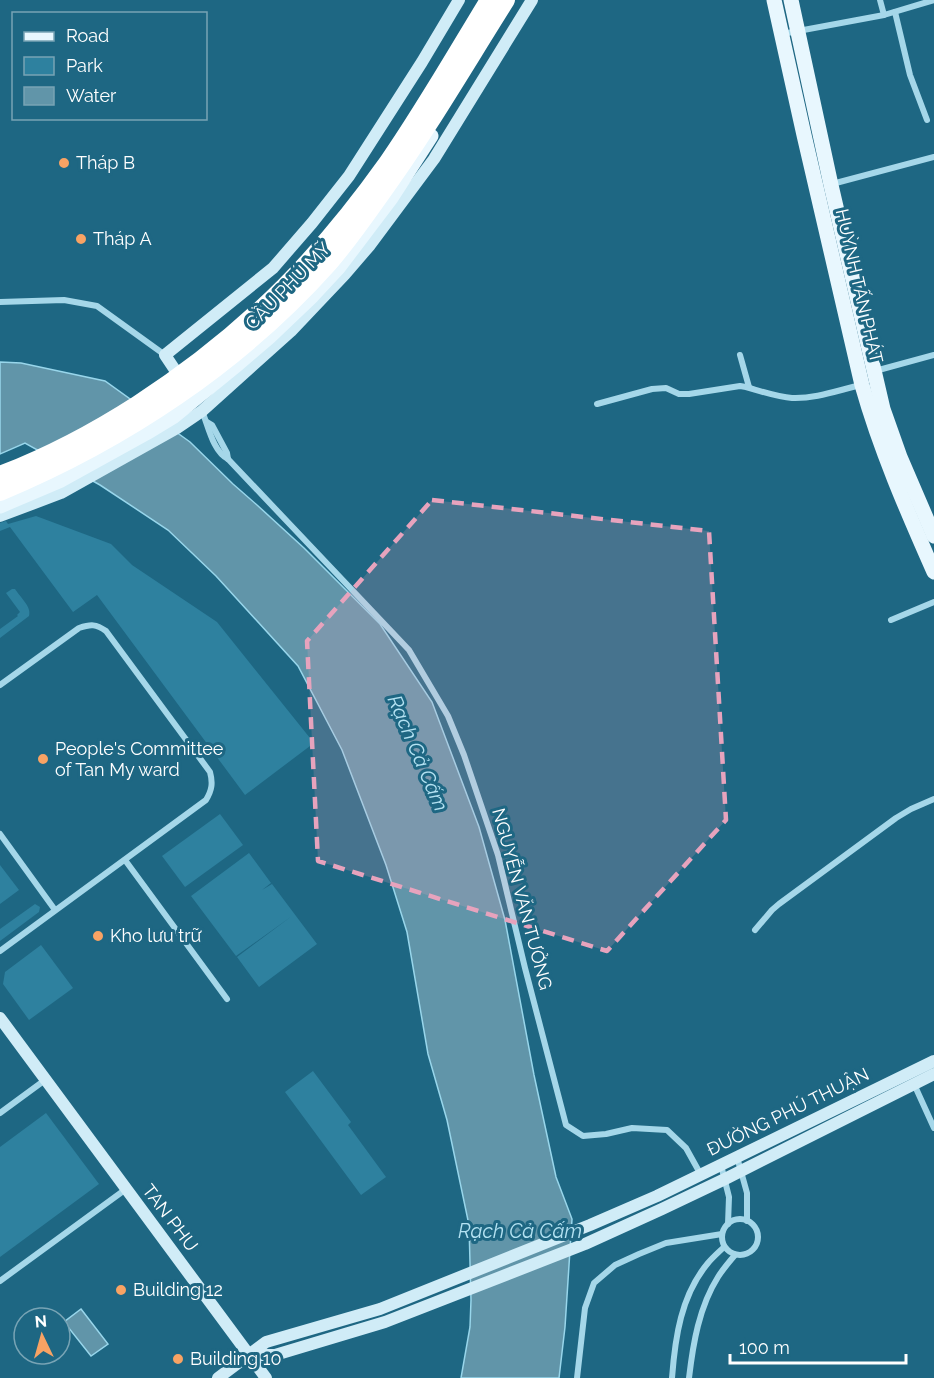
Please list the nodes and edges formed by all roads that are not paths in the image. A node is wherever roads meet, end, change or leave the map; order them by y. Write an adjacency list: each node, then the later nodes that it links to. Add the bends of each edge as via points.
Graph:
1 (459, 0): 20 (street, via 348,176 312,224 273,268)
2 (484, 0): 28 (main road, CẦU PHÚ MỸ, bridge, via 385,159 281,284 232,329 128,405)
3 (489, 0): 29 (highway, CẦU PHÚ MỸ, bridge, via 387,163 330,236 267,304 207,354 119,416)
4 (506, 0): 30 (highway, CẦU PHÚ MỸ, bridge, via 414,147 368,212 330,261 285,307 223,362 161,408 83,453)
5 (516, 0): 31 (main road, CẦU PHÚ MỸ, bridge, via 391,198 312,296 269,338 174,416 61,480)
6 (532, 0): 27 (street, via 434,159 370,245)
7 (774, 0): 14 (main road, HUỲNH TẤN PHÁT)
8 (791, 0): 13 (main road, HUỲNH TẤN PHÁT)
9 (880, 0): 12 (street)
10 (934, 0): 11 (street)
11 (895, 12): 12 (street); 15 (street, via 910,75)
12 (884, 15): 13 (street)
13 (799, 31): 14 (street); 17 (main road, HUỲNH TẤN PHÁT)
14 (781, 34): 18 (main road, HUỲNH TẤN PHÁT)
15 (927, 120)
16 (934, 157): 17 (street)
17 (831, 185): 18 (main road, HUỲNH TẤN PHÁT)
18 (831, 219): 23 (main road, HUỲNH TẤN PHÁT); 24 (main road, HUỲNH TẤN PHÁT)
19 (0, 302): 20 (street, via 64,300 97,306)
20 (165, 355): 27 (street)
21 (740, 355): 25 (street)
22 (934, 355): 23 (street)
23 (875, 372): 33 (main road, HUỲNH TẤN PHÁT, via 892,437)
24 (862, 385): 25 (street, via 793,398); 33 (main road, HUỲNH TẤN PHÁT, via 879,440)
25 (749, 387): 26 (street, via 689,394 666,387)
26 (597, 404)
27 (204, 417): 32 (street, via 61,493); 55 (street, NGUYỄN VĂN TƯỞNG, via 221,456 409,650 448,716 498,855 566,1125 583,1136 632,1128 667,1130 686,1148)
28 (0, 468)
29 (0, 475)
30 (0, 492)
31 (0, 506)
32 (0, 516)
33 (931, 537): 34 (main road, HUỲNH TẤN PHÁT)
34 (934, 572)
35 (934, 602): 36 (street)
36 (891, 620)
37 (0, 685): 40 (street, via 79,628 99,626 210,772 213,782 206,800)
38 (934, 799): 42 (street, via 896,818 825,870 772,910)
39 (0, 834): 41 (street)
40 (125, 860): 41 (street); 44 (street)
41 (55, 910): 43 (street)
42 (756, 930)
43 (0, 951)
44 (227, 999)
45 (0, 1018): 48 (street, TAN PHU)
46 (934, 1061): 52 (street, ĐƯỜNG PHÚ THUẬN)
47 (934, 1074): 49 (street, ĐƯỜNG PHÚ THUẬN)
48 (45, 1080): 50 (street); 57 (street, TAN PHU)
49 (914, 1084): 51 (street); 54 (street, ĐƯỜNG PHÚ THUẬN)
50 (0, 1113)
51 (934, 1128)
52 (737, 1156): 53 (street, ĐƯỜNG PHÚ THUẬN); 54 (street)
53 (721, 1165): 55 (street, ĐƯỜNG PHÚ THUẬN); 56 (street)
54 (741, 1171): 56 (street, ĐƯỜNG PHÚ THUẬN); 58 (street, via 747,1193)
55 (701, 1175): 64 (street, ĐƯỜNG PHÚ THUẬN, via 380,1309 266,1342)
56 (725, 1179): 59 (street); 64 (street, ĐƯỜNG PHÚ THUẬN, via 585,1244 385,1322 275,1355)
57 (126, 1189): 63 (street); 64 (street, TAN PHU)
58 (747, 1221): 59 (street, via 737,1219); 62 (street, via 758,1233 756,1246 743,1255)
59 (728, 1224): 60 (street)
60 (722, 1234): 61 (street); 67 (street, via 666,1244 639,1254 615,1265 594,1283 585,1308)
61 (724, 1247): 62 (street); 68 (street, via 708,1263 689,1295 677,1332)
62 (735, 1255): 69 (street, via 718,1277 703,1308)
63 (0, 1281)
64 (249, 1355): 65 (street); 66 (street, TAN PHU)
65 (219, 1378)
66 (266, 1378)
67 (577, 1378)
68 (672, 1378)
69 (689, 1378)

